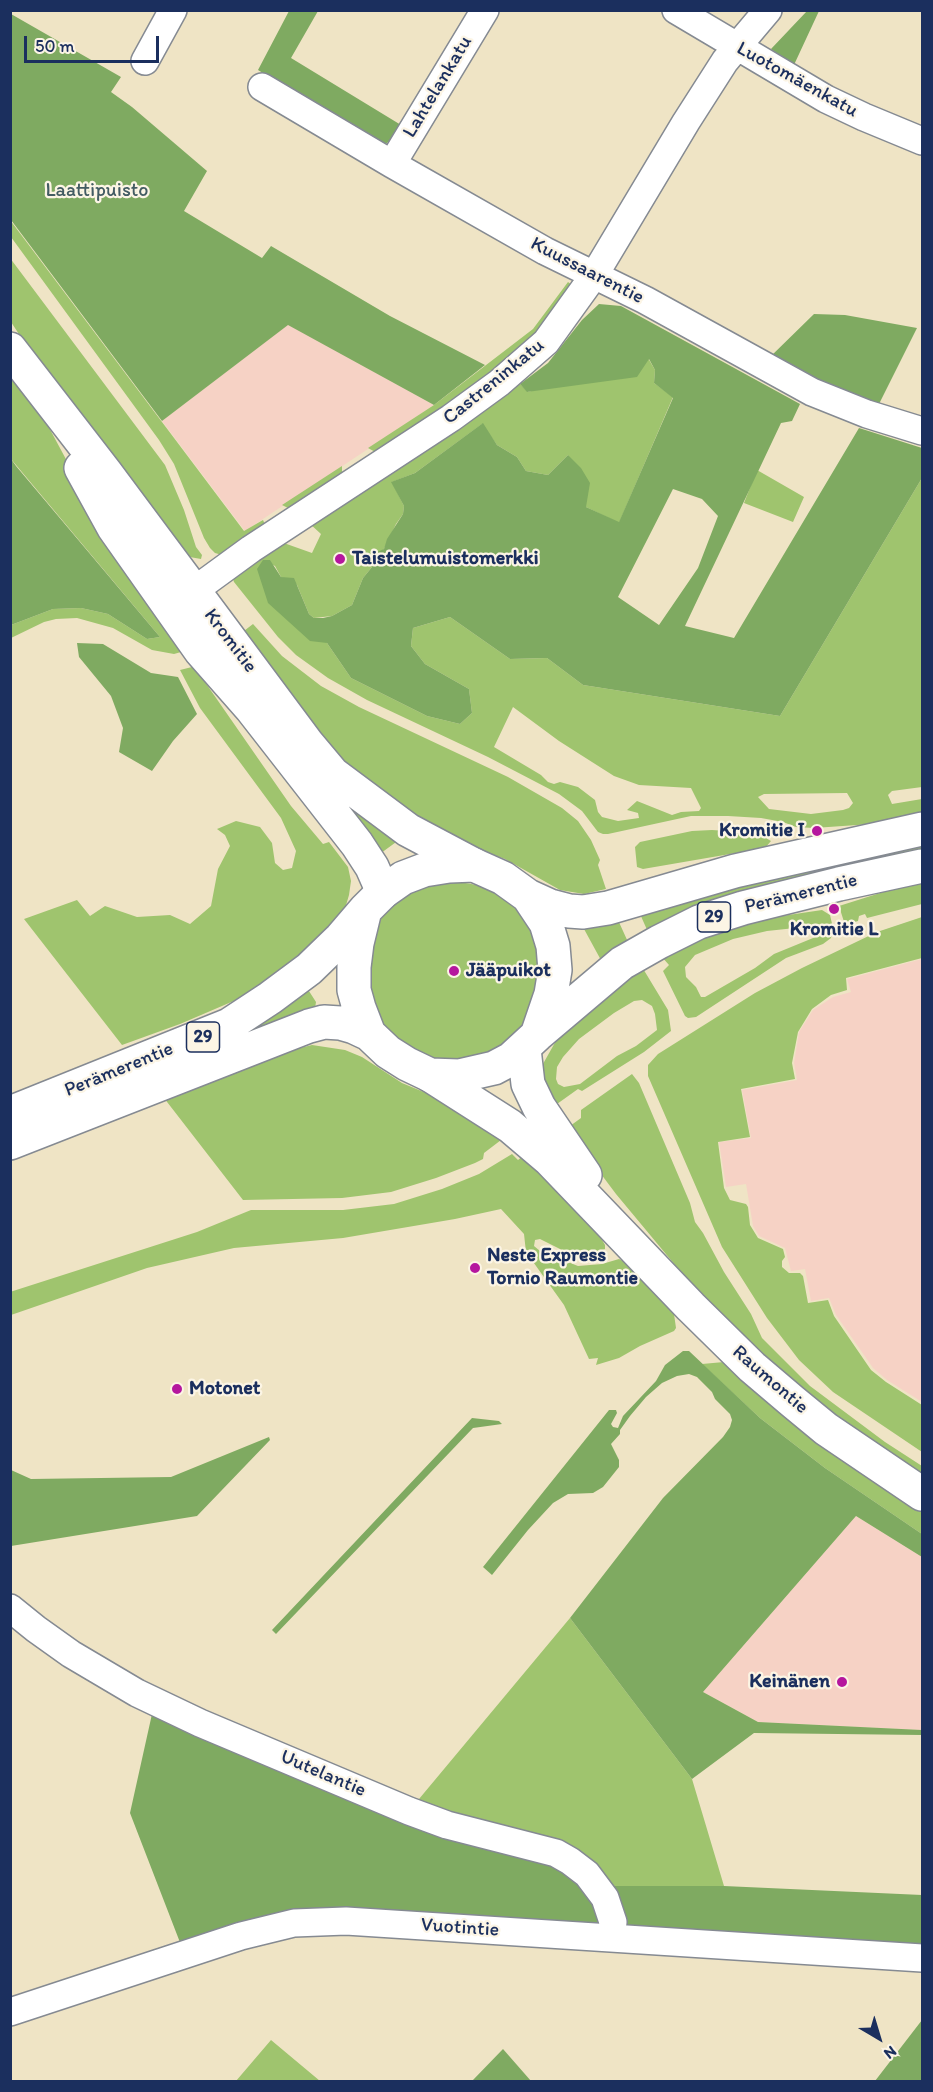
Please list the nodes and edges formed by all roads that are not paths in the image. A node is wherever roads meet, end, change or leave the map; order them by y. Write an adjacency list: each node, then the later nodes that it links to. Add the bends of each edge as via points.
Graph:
1 (173, 10): 6 (street)
2 (485, 10): 9 (street, Lahtelankatu)
3 (676, 10): 5 (street, Luotomäenkatu)
4 (768, 10): 5 (street, Castreninkatu)
5 (737, 46): 8 (street, Luotomäenkatu, via 826,99); 10 (street, Castreninkatu, via 686,122)
6 (145, 61)
7 (262, 87): 9 (street, Kuussaarentie)
8 (922, 141)
9 (392, 164): 10 (street, Kuussaarentie, via 545,251)
10 (596, 274): 12 (street, Kuussaarentie, via 812,392); 13 (street, Castreninkatu, via 546,342 499,383)
11 (19, 360): 13 (main road, Kromitie, via 114,528)
12 (922, 431)
13 (182, 599): 15 (main road, Kromitie, via 333,774 408,830); 18 (main road, Kromitie, via 200,650 250,708 372,867)
14 (922, 830): 17 (main road, Perämerentie / 29, via 735,871 608,908 569,911)
15 (474, 865): 17 (main road, 29, via 503,878); 18 (main road, 29, via 424,870 403,878)
16 (922, 866): 20 (main road, Perämerentie / 29, via 699,922 622,963)
17 (528, 896): 20 (main road, 29, via 546,922 555,970 551,994)
18 (374, 901): 19 (main road, 29, via 357,943 354,967 354,990); 22 (main road, Perämerentie / 29, via 309,969 229,1025)
19 (369, 1034): 21 (main road, 29, via 388,1052); 23 (main road, Perämerentie / 29, via 340,1023 309,1026)
20 (530, 1042): 21 (main road, 29, via 511,1059 478,1074); 24 (main road, Raumontie, via 528,1084 539,1107)
21 (430, 1075): 24 (main road, Raumontie, via 510,1126)
22 (10, 1113)
23 (10, 1143)
24 (634, 1246): 25 (main road, Raumontie, via 760,1374 826,1429)
25 (922, 1494)
26 (10, 1608): 27 (street, Uutelantie, via 71,1654 137,1693 200,1723 447,1825 556,1853 587,1874 605,1898 613,1922)
27 (611, 1938): 28 (street, Vuotintie); 29 (street, Vuotintie, via 346,1921 294,1923 241,1936)
28 (922, 1958)
29 (10, 2012)

